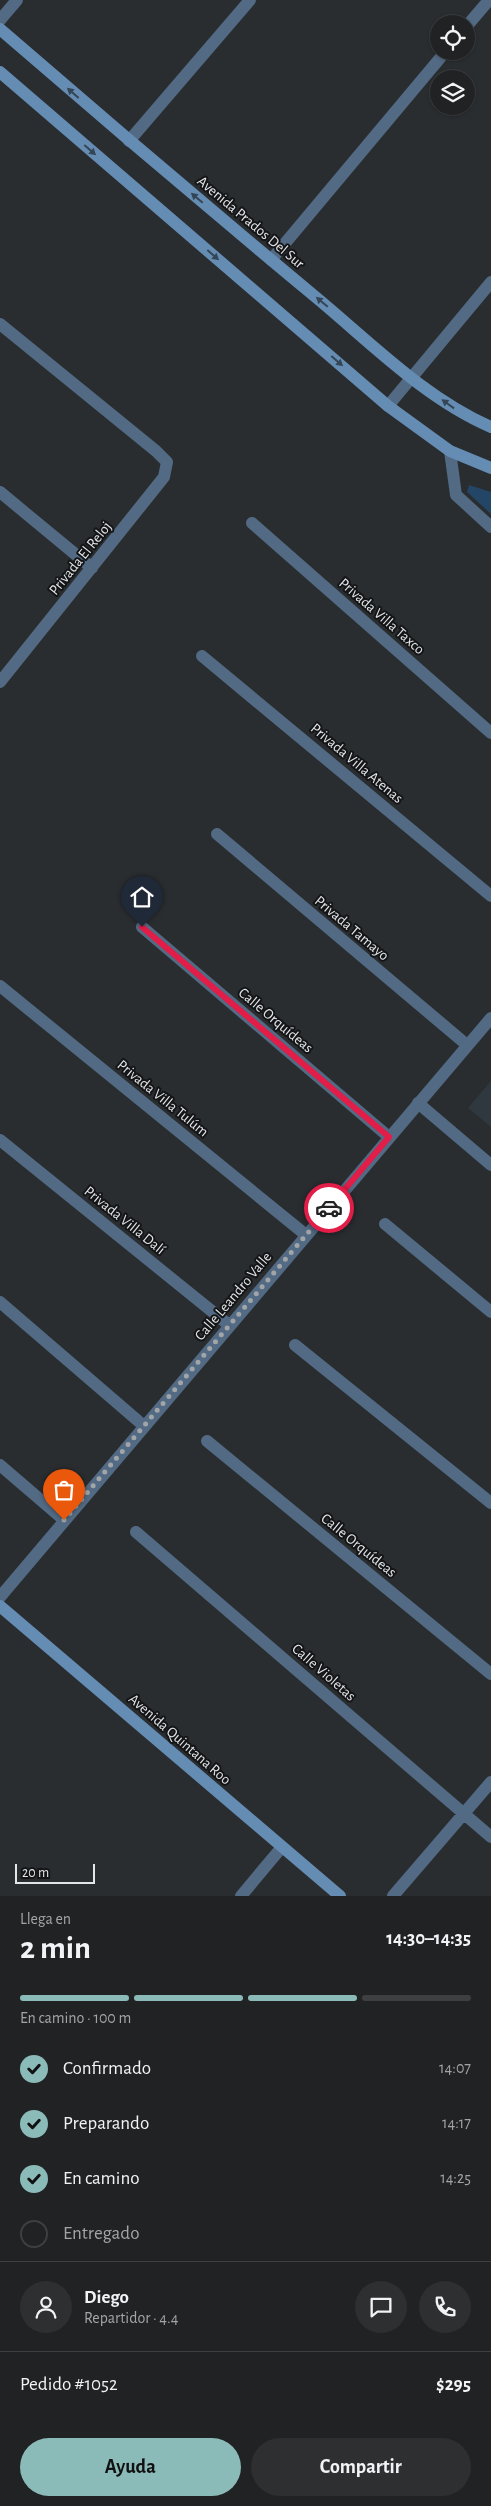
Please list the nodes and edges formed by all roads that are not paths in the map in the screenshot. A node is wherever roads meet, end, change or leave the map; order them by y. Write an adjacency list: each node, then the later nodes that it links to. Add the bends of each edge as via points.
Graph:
1 (17, 0): 5 (street)
2 (250, 0): 9 (street)
3 (489, 0): 4 (street)
4 (475, 16)
5 (0, 20)
6 (0, 29): 9 (main road, Avenida Prados Del Sur, one-way to 6)
7 (438, 60): 10 (street)
8 (0, 72): 14 (main road, one-way to 14)
9 (129, 141): 10 (main road, Avenida Prados Del Sur, one-way to 9)
10 (271, 260): 13 (main road, Avenida Prados Del Sur, one-way to 10)
11 (491, 282): 13 (street)
12 (0, 324): 21 (street, Privada El Reloj, via 167,462 164,477)
13 (412, 377): 14 (street); 15 (main road, Avenida Prados Del Sur, one-way to 13, via 464,415)
14 (388, 406): 16 (main road)
15 (491, 427)
16 (450, 451): 17 (main road); 20 (street, via 456,495)
17 (491, 468)
18 (0, 492): 21 (street)
19 (252, 523): 24 (street, Privada Villa Taxco)
20 (491, 527)
21 (92, 568): 23 (street, Privada El Reloj)
22 (202, 656): 26 (street, Privada Villa Atenas)
23 (1, 679)
24 (491, 733)
25 (216, 834): 30 (street, Privada Tamayo)
26 (491, 896)
27 (142, 927): 32 (street, Calle Orquídeas)
28 (0, 986): 36 (street, Privada Villa Tulúm)
29 (491, 1018): 30 (street, Calle Leandro Valle)
30 (467, 1046): 31 (street, Calle Leandro Valle)
31 (418, 1103): 32 (street, Calle Leandro Valle); 34 (street)
32 (389, 1137): 36 (street, Calle Leandro Valle)
33 (0, 1140): 39 (street, Privada Villa Dalí)
34 (491, 1165)
35 (385, 1224): 38 (street)
36 (306, 1235): 39 (street, Calle Leandro Valle)
37 (0, 1302): 41 (street)
38 (491, 1312)
39 (229, 1325): 41 (street, Calle Leandro Valle)
40 (295, 1345): 44 (street)
41 (144, 1426): 45 (street, Calle Leandro Valle)
42 (207, 1441): 49 (street, Calle Orquídeas)
43 (0, 1464): 45 (street)
44 (491, 1503)
45 (64, 1520): 47 (street, Calle Leandro Valle)
46 (136, 1532): 51 (street, Calle Violetas)
47 (0, 1596)
48 (0, 1606): 53 (main road, Avenida Quintana Roo)
49 (491, 1674)
50 (491, 1782): 51 (street)
51 (464, 1814): 52 (street, Calle Violetas); 56 (street)
52 (491, 1837)
53 (282, 1847): 54 (street); 55 (main road, Avenida Quintana Roo)
54 (241, 1896)
55 (340, 1896)
56 (394, 1896)

